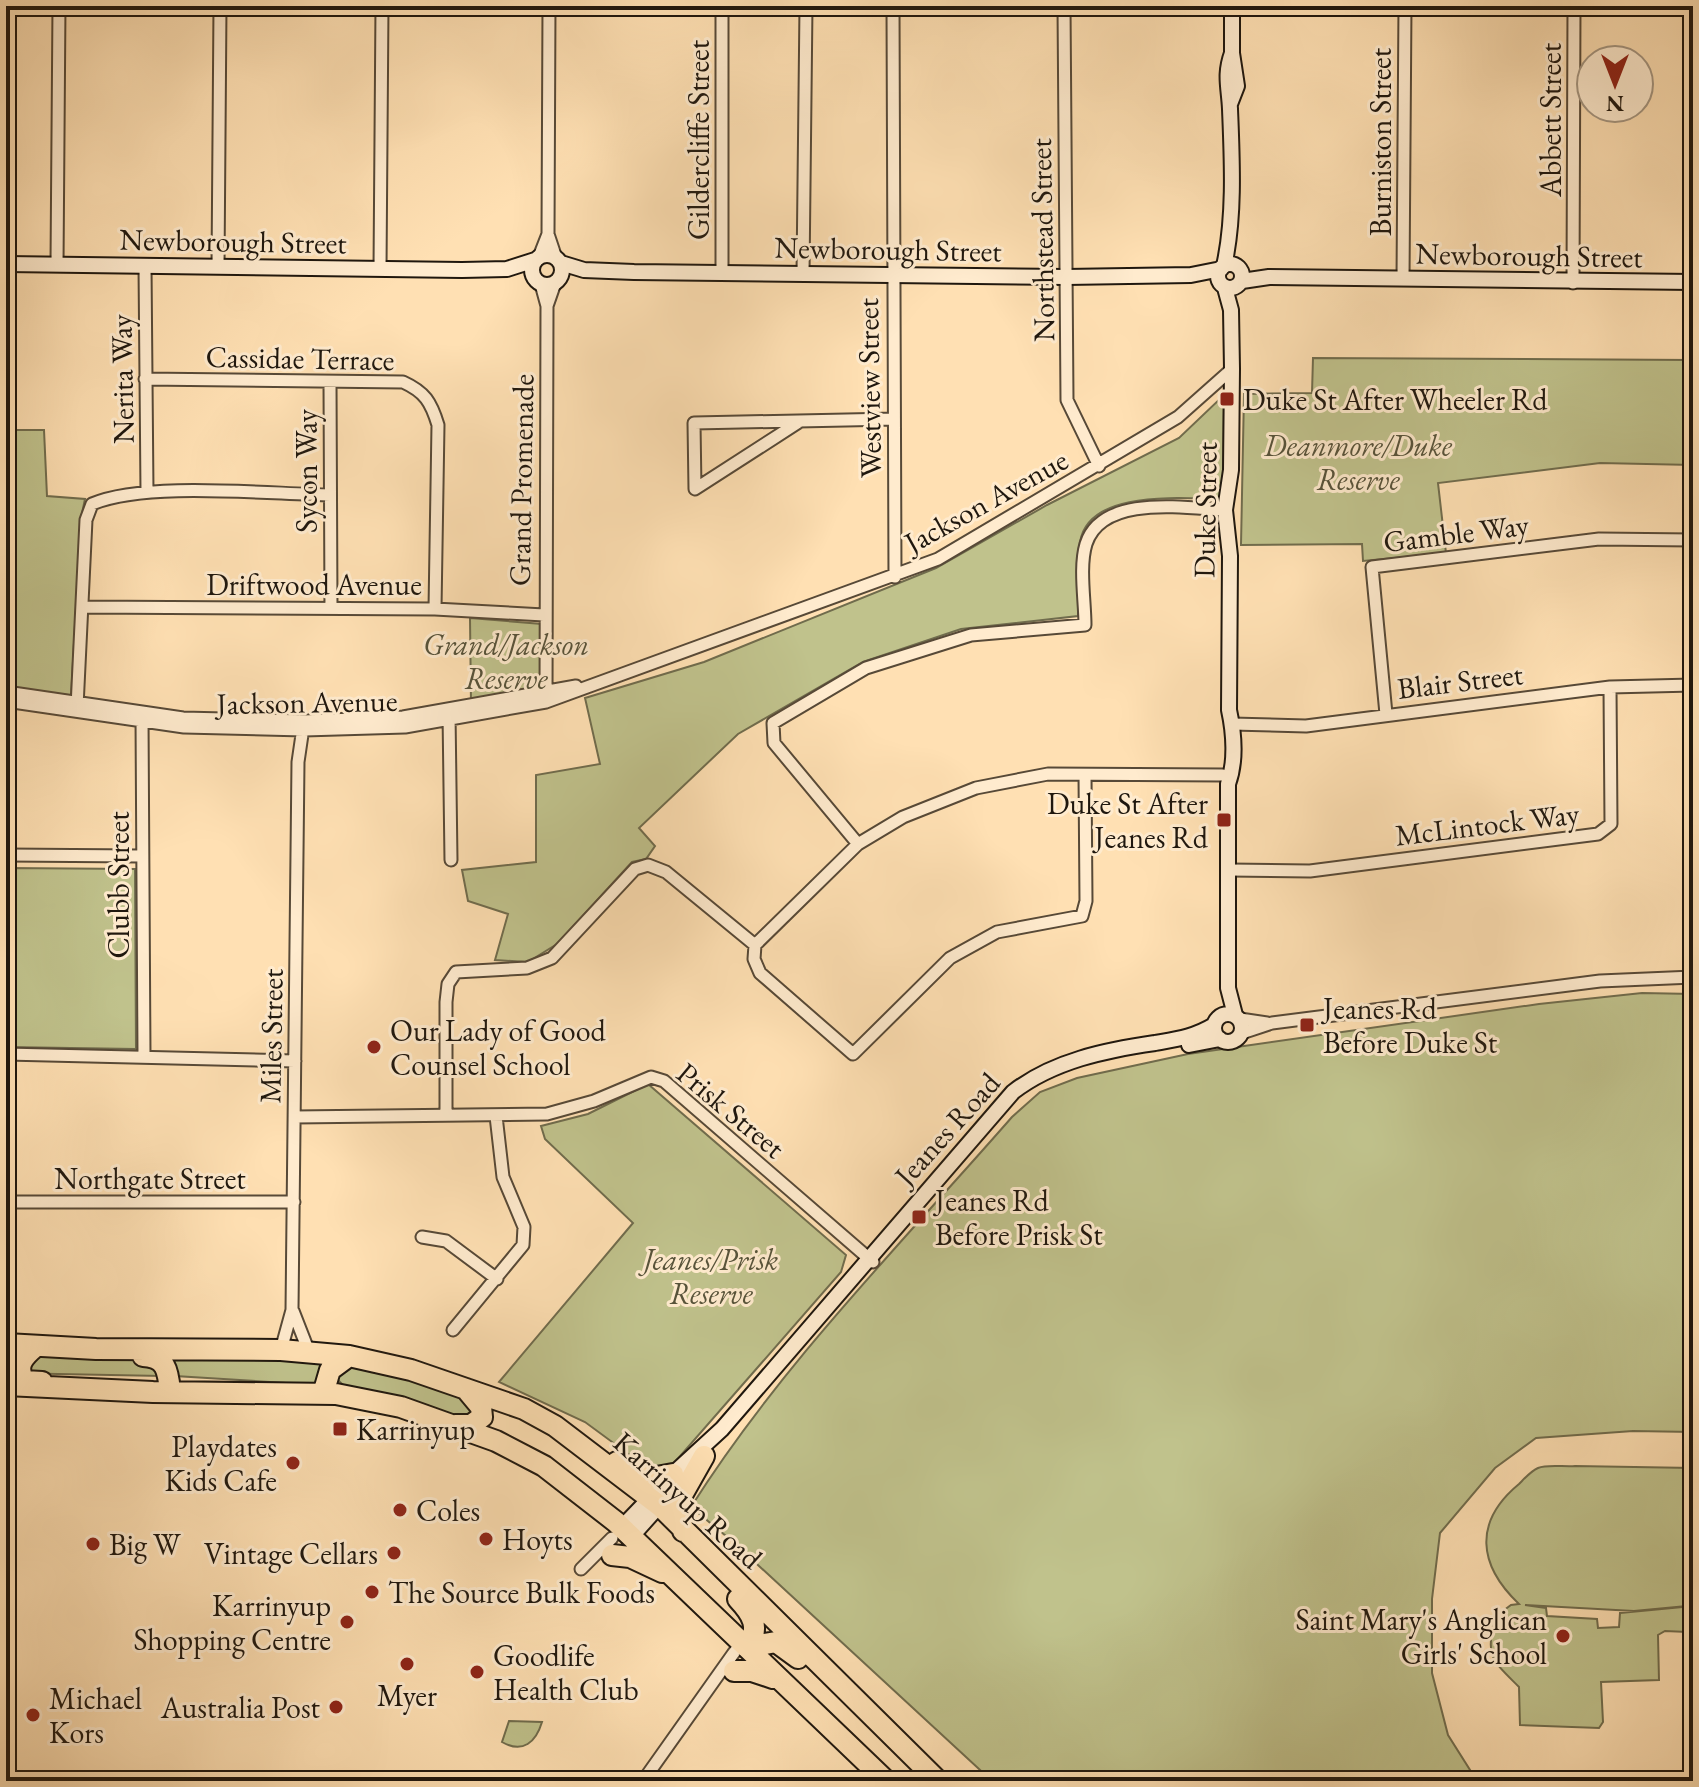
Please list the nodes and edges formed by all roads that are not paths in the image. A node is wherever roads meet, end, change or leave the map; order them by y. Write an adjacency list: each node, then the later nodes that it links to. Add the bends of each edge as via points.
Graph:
1 (59, 6): 16 (street)
2 (220, 6): 18 (street)
3 (382, 6): 19 (street)
4 (549, 6): 12 (street)
5 (722, 6): 22 (street, Gildercliffe Street)
6 (806, 6): 23 (street)
7 (893, 6): 24 (street, Westview Street)
8 (1064, 6): 26 (street, Northstead Street)
9 (1232, 6): 25 (main road, Duke Street, via 1237,86 1230,105)
10 (1405, 6): 27 (street, Burniston Street)
11 (1574, 6): 30 (street, Abbett Street)
12 (548, 234): 13 (street); 14 (street)
13 (537, 259): 14 (main road, Newborough Street); 20 (main road, Newborough Street); 28 (main road)
14 (558, 260): 21 (main road, Newborough Street); 28 (main road)
15 (6, 264): 16 (main road, Newborough Street)
16 (57, 264): 17 (main road, Newborough Street)
17 (145, 266): 18 (main road, Newborough Street); 32 (street, Nerita Way)
18 (218, 267): 19 (main road, Newborough Street)
19 (380, 269): 20 (main road, Newborough Street)
20 (507, 269): 28 (main road, Newborough Street)
21 (584, 270): 22 (main road, Newborough Street); 28 (main road, Newborough Street)
22 (722, 273): 23 (main road, Newborough Street)
23 (803, 274): 24 (main road, Newborough Street)
24 (892, 275): 26 (main road, Newborough Street); 34 (street, Westview Street)
25 (1231, 276): 26 (main road, Newborough Street); 27 (main road, Newborough Street); 31 (main road, Duke Street)
26 (1066, 277): 36 (street, Northstead Street, via 1067,400)
27 (1403, 279): 30 (main road, Newborough Street)
28 (547, 281): 45 (street, Grand Promenade)
29 (1693, 282): 30 (main road, Newborough Street)
30 (1573, 283)
31 (1232, 369): 36 (street, Jackson Avenue, via 1178,417); 39 (main road, Duke Street, via 1231,470)
32 (145, 379): 33 (street, Cassidae Terrace); 37 (street, Nerita Way)
33 (330, 382): 38 (street, Sycon Way); 44 (street, Cassidae Terrace, via 403,382 431,402 438,425)
34 (894, 419): 35 (street); 41 (street, Westview Street)
35 (799, 422): 35 (street, via 694,423 695,489 734,464)
36 (1099, 466): 41 (street, Jackson Avenue, via 938,559)
37 (147, 492): 38 (street); 42 (street, via 92,504 86,520)
38 (330, 495): 43 (street, Sycon Way)
39 (1225, 510): 55 (main road, Duke Street); 59 (street, via 1135,507 1096,525 1085,546 1085,625 971,635 866,668 773,723 774,743)
40 (1693, 540): 52 (street, Gamble Way, via 1599,539 1372,567)
41 (895, 577): 49 (street, Jackson Avenue, via 604,681)
42 (83, 607): 43 (street, Driftwood Avenue); 51 (street)
43 (331, 608): 44 (street, Driftwood Avenue)
44 (435, 609): 45 (street, Driftwood Avenue)
45 (544, 615): 49 (street, Grand Promenade)
46 (1693, 685): 47 (street, Blair Street)
47 (1610, 687): 52 (street, Blair Street); 63 (street, McLintock Way, via 1611,824 1598,834 1310,871)
48 (6, 692): 51 (street, Jackson Avenue)
49 (546, 696): 53 (street, Jackson Avenue)
50 (6, 701): 51 (street, Jackson Avenue)
51 (77, 708): 54 (street, Jackson Avenue)
52 (1386, 714): 55 (street, Blair Street, via 1306,726)
53 (449, 715): 56 (street, Jackson Avenue, via 405,727); 62 (street)
54 (142, 717): 56 (street, Jackson Avenue); 61 (street, Clubb Street)
55 (1230, 717): 58 (main road, Duke Street, via 1224,724)
56 (298, 725): 69 (street, Miles Street)
57 (1085, 775): 58 (street); 59 (street, via 1048,774 976,788 903,817); 64 (street, via 1082,916 997,932 950,958 853,1054 760,973)
58 (1226, 780): 63 (main road, Duke Street)
59 (858, 844): 64 (street)
60 (6, 855): 61 (street)
61 (140, 856): 68 (street, Clubb Street)
62 (451, 860)
63 (1229, 870): 66 (main road, Duke Street)
64 (755, 945): 70 (street, via 666,872 648,865 635,869 552,958 527,968 456,972 446,1002)
65 (1693, 977): 66 (street, Jeanes Road, via 1600,981)
66 (1229, 1025): 76 (main road, Jeanes Road, via 1074,1070 1034,1087)
67 (6, 1054): 68 (street)
68 (144, 1056): 69 (street)
69 (295, 1061): 72 (street, Miles Street)
70 (446, 1115): 71 (street, Prisk Street); 72 (street, Prisk Street)
71 (496, 1116): 76 (street, Prisk Street, via 547,1114 651,1077 664,1081); 77 (street, via 503,1177 524,1227 523,1245)
72 (295, 1117): 74 (street, Miles Street)
73 (6, 1202): 74 (street, Northgate Street)
74 (294, 1202): 78 (street, Miles Street)
75 (422, 1237): 77 (street, via 446,1241)
76 (870, 1260): 93 (main road, Jeanes Road, via 852,1287)
77 (497, 1279): 79 (street)
78 (292, 1310): 83 (street, Miles Street); 84 (street, Miles Street)
79 (453, 1330)
80 (6, 1344): 81 (highway, Karrinyup Road)
81 (35, 1347): 82 (highway, Karrinyup Road); 87 (highway, via 20,1365 22,1378)
82 (96, 1349): 83 (highway, Karrinyup Road); 89 (highway, via 104,1354 157,1356 169,1374)
83 (281, 1350): 84 (highway, Karrinyup Road)
84 (309, 1352): 85 (highway, Karrinyup Road)
85 (349, 1356): 88 (highway, Karrinyup Road); 90 (highway, via 330,1370)
86 (6, 1388): 87 (highway)
87 (60, 1389): 89 (highway)
88 (466, 1389): 91 (highway, via 481,1407 482,1417 471,1425); 92 (highway, Karrinyup Road)
89 (170, 1391): 90 (highway)
90 (323, 1394): 91 (highway, via 401,1407)
91 (449, 1424): 98 (highway, via 544,1466)
92 (555, 1426): 95 (highway, via 651,1478); 96 (highway, Karrinyup Road)
93 (722, 1429): 94 (main road, Jeanes Road); 95 (main road, Jeanes Road)
94 (704, 1456): 96 (main road, Jeanes Road); 97 (highway, via 678,1502)
95 (673, 1474): 96 (main road, Jeanes Road)
96 (655, 1502): 97 (highway, Karrinyup Road); 98 (main road, Jeanes Road)
97 (683, 1531): 99 (highway, Karrinyup Road)
98 (619, 1539): 100 (street); 101 (highway, via 630,1557 673,1577)
99 (704, 1551): 101 (highway, via 711,1570 750,1612 755,1630); 105 (highway, Karrinyup Road)
100 (581, 1569)
101 (748, 1647): 102 (street); 103 (highway); 104 (street, via 737,1649); 105 (highway, via 776,1642)
102 (734, 1671): 103 (highway); 104 (street)
103 (777, 1679): 107 (highway)
104 (711, 1690): 106 (street)
105 (881, 1726): 108 (highway, Karrinyup Road)
106 (643, 1781)
107 (886, 1781)
108 (938, 1781)

